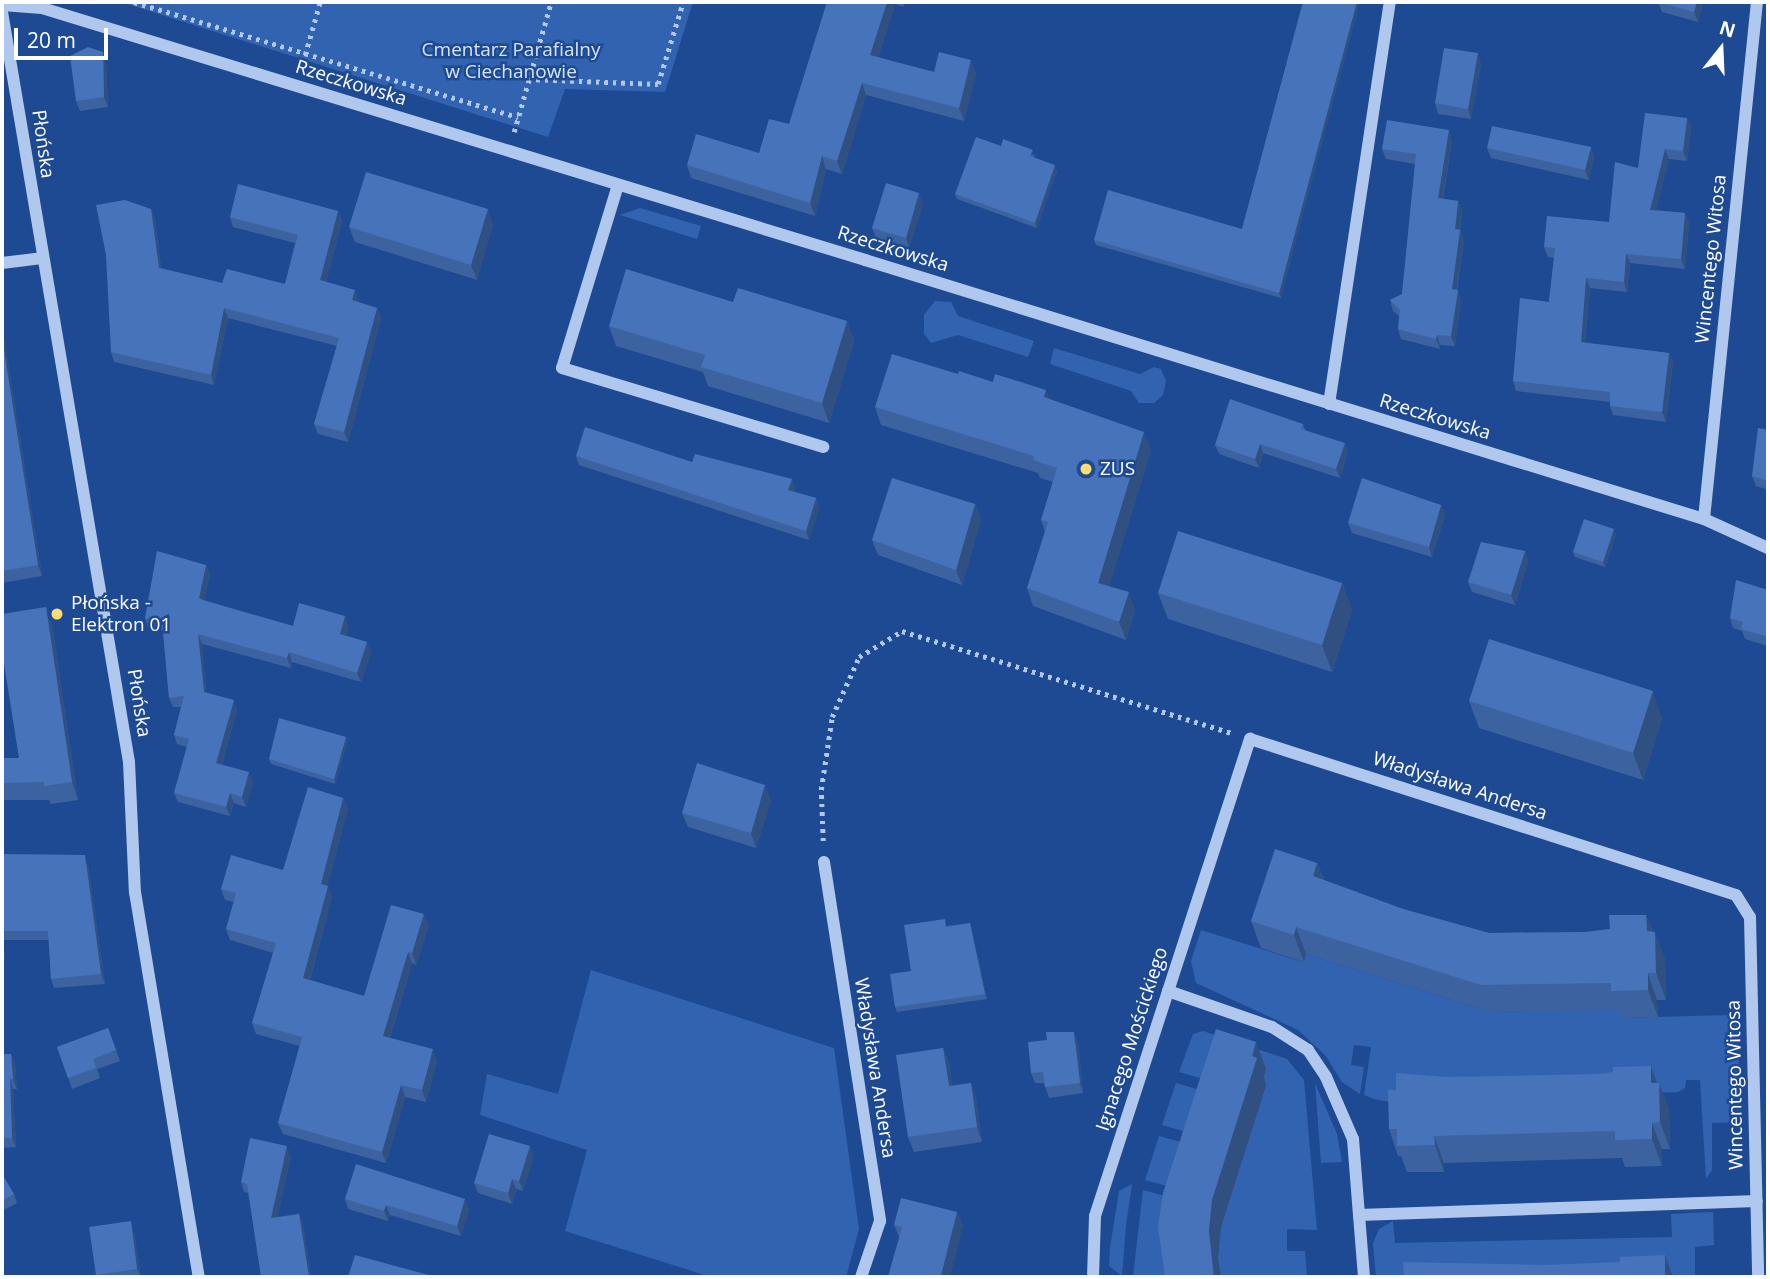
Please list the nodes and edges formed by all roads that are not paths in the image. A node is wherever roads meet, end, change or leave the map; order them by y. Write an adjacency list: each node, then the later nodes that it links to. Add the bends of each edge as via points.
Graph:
1 (1390, 2): 8 (street)
2 (1757, 2): 10 (street, Wincentego Witosa)
3 (2, 5): 5 (street, Rzeczkowska, via 42,8)
4 (2, 12): 6 (street, Płońska)
5 (618, 185): 8 (street, Rzeczkowska); 9 (street, via 562,368)
6 (40, 258): 7 (street); 18 (street, Płońska, via 121,708 129,762 135,892)
7 (2, 263)
8 (1329, 404): 10 (street, Rzeczkowska)
9 (823, 447)
10 (1704, 519): 11 (street, Rzeczkowska)
11 (1768, 548)
12 (1226, 816): 14 (street, Władysława Andersa, via 1250,739); 15 (street, Ignacego Mościckiego)
13 (824, 862): 19 (street, Władysława Andersa, via 880,1221)
14 (1735, 895): 16 (street, Wincentego Witosa, via 1750,917)
15 (1168, 991): 17 (street, via 1272,1027 1308,1050 1326,1077 1353,1139); 20 (street, Ignacego Mościckiego, via 1095,1216)
16 (1757, 1201): 17 (street); 22 (street, Wincentego Witosa)
17 (1359, 1214): 21 (street)
18 (199, 1277)
19 (861, 1277)
20 (1093, 1277)
21 (1364, 1277)
22 (1758, 1277)

